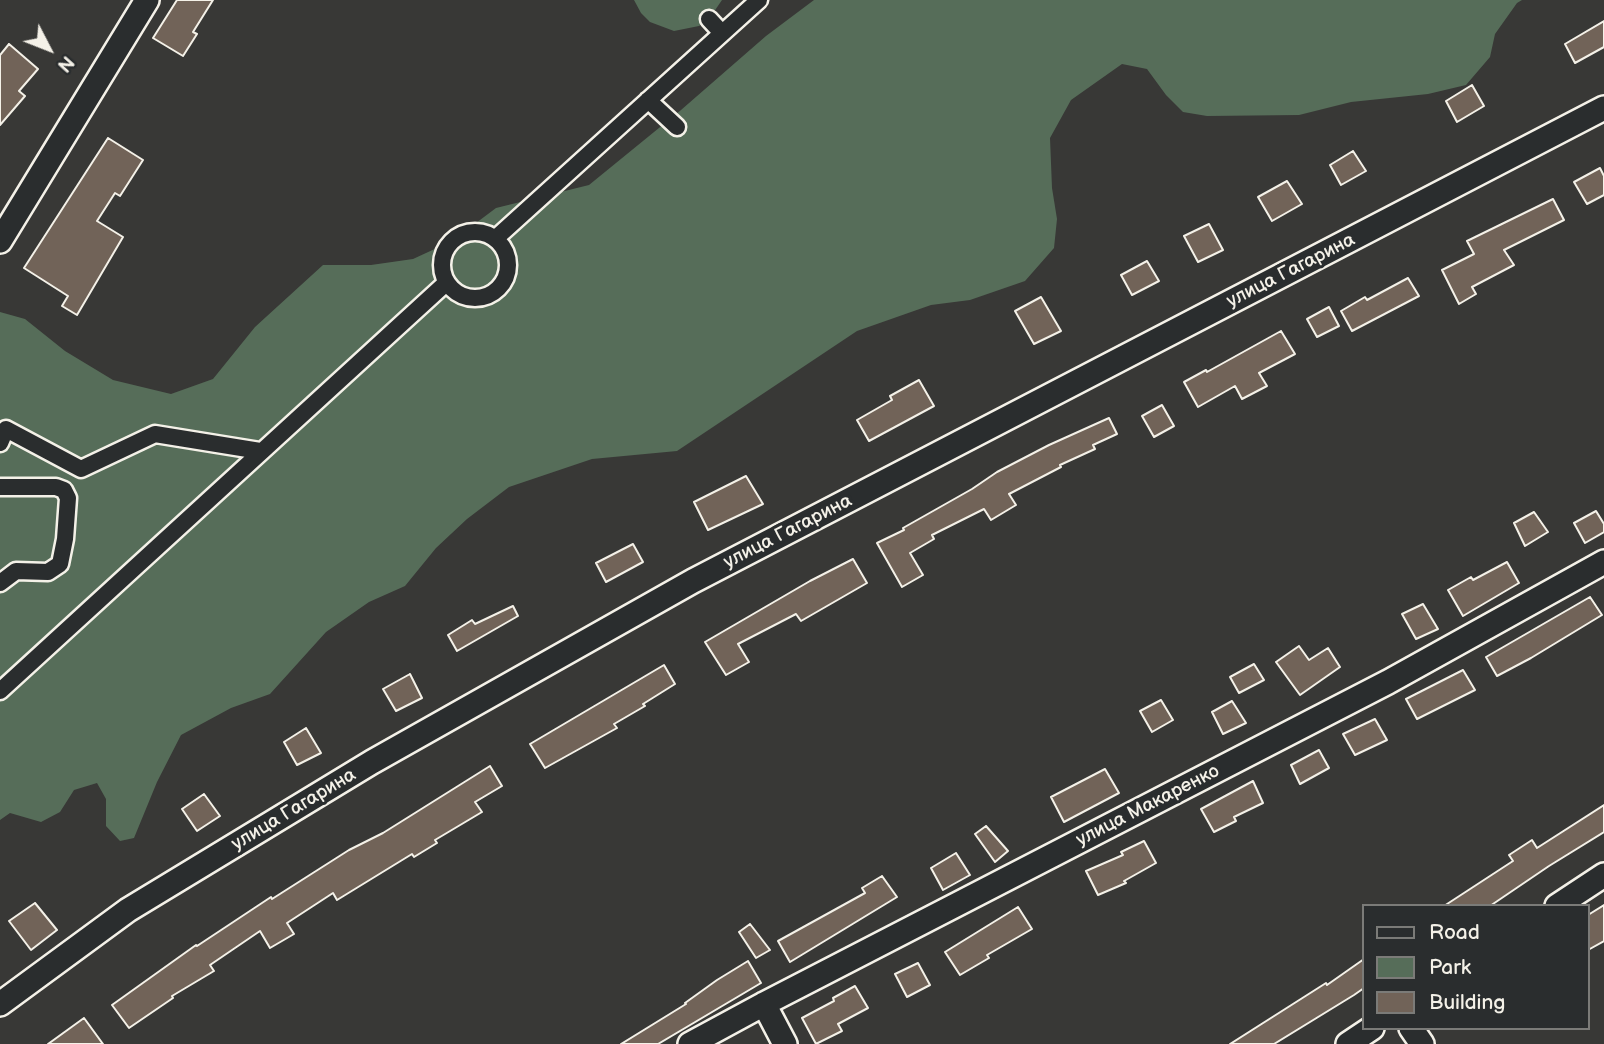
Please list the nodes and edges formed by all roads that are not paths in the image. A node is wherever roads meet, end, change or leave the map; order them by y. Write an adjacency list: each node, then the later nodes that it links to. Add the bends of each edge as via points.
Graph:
1 (146, 0): 9 (street)
2 (759, 0): 4 (street)
3 (709, 19): 4 (street)
4 (722, 33): 5 (street)
5 (648, 100): 7 (street); 8 (street)
6 (1604, 108): 19 (street, улица Гагарина, via 693,582 372,762 128,910)
7 (677, 127)
8 (496, 238): 10 (street, via 481,231 454,238 441,259); 10 (street, via 506,251 509,268 491,295 475,299 458,295)
9 (0, 241)
10 (446, 283): 12 (street)
11 (0, 443): 12 (street, via 6,429 80,469 155,434)
12 (260, 451): 16 (street)
13 (0, 487): 15 (street, via 55,487 64,490 68,498 60,564 48,572 16,571)
14 (1604, 562): 20 (street, улица Макаренко, via 1388,682)
15 (0, 583)
16 (0, 691)
17 (1604, 875): 18 (street)
18 (1560, 904)
19 (0, 1004)
20 (764, 1004): 22 (street, улица Макаренко); 23 (street)
21 (1369, 1030): 24 (street)
22 (690, 1044)
23 (785, 1044)
24 (1348, 1044)

